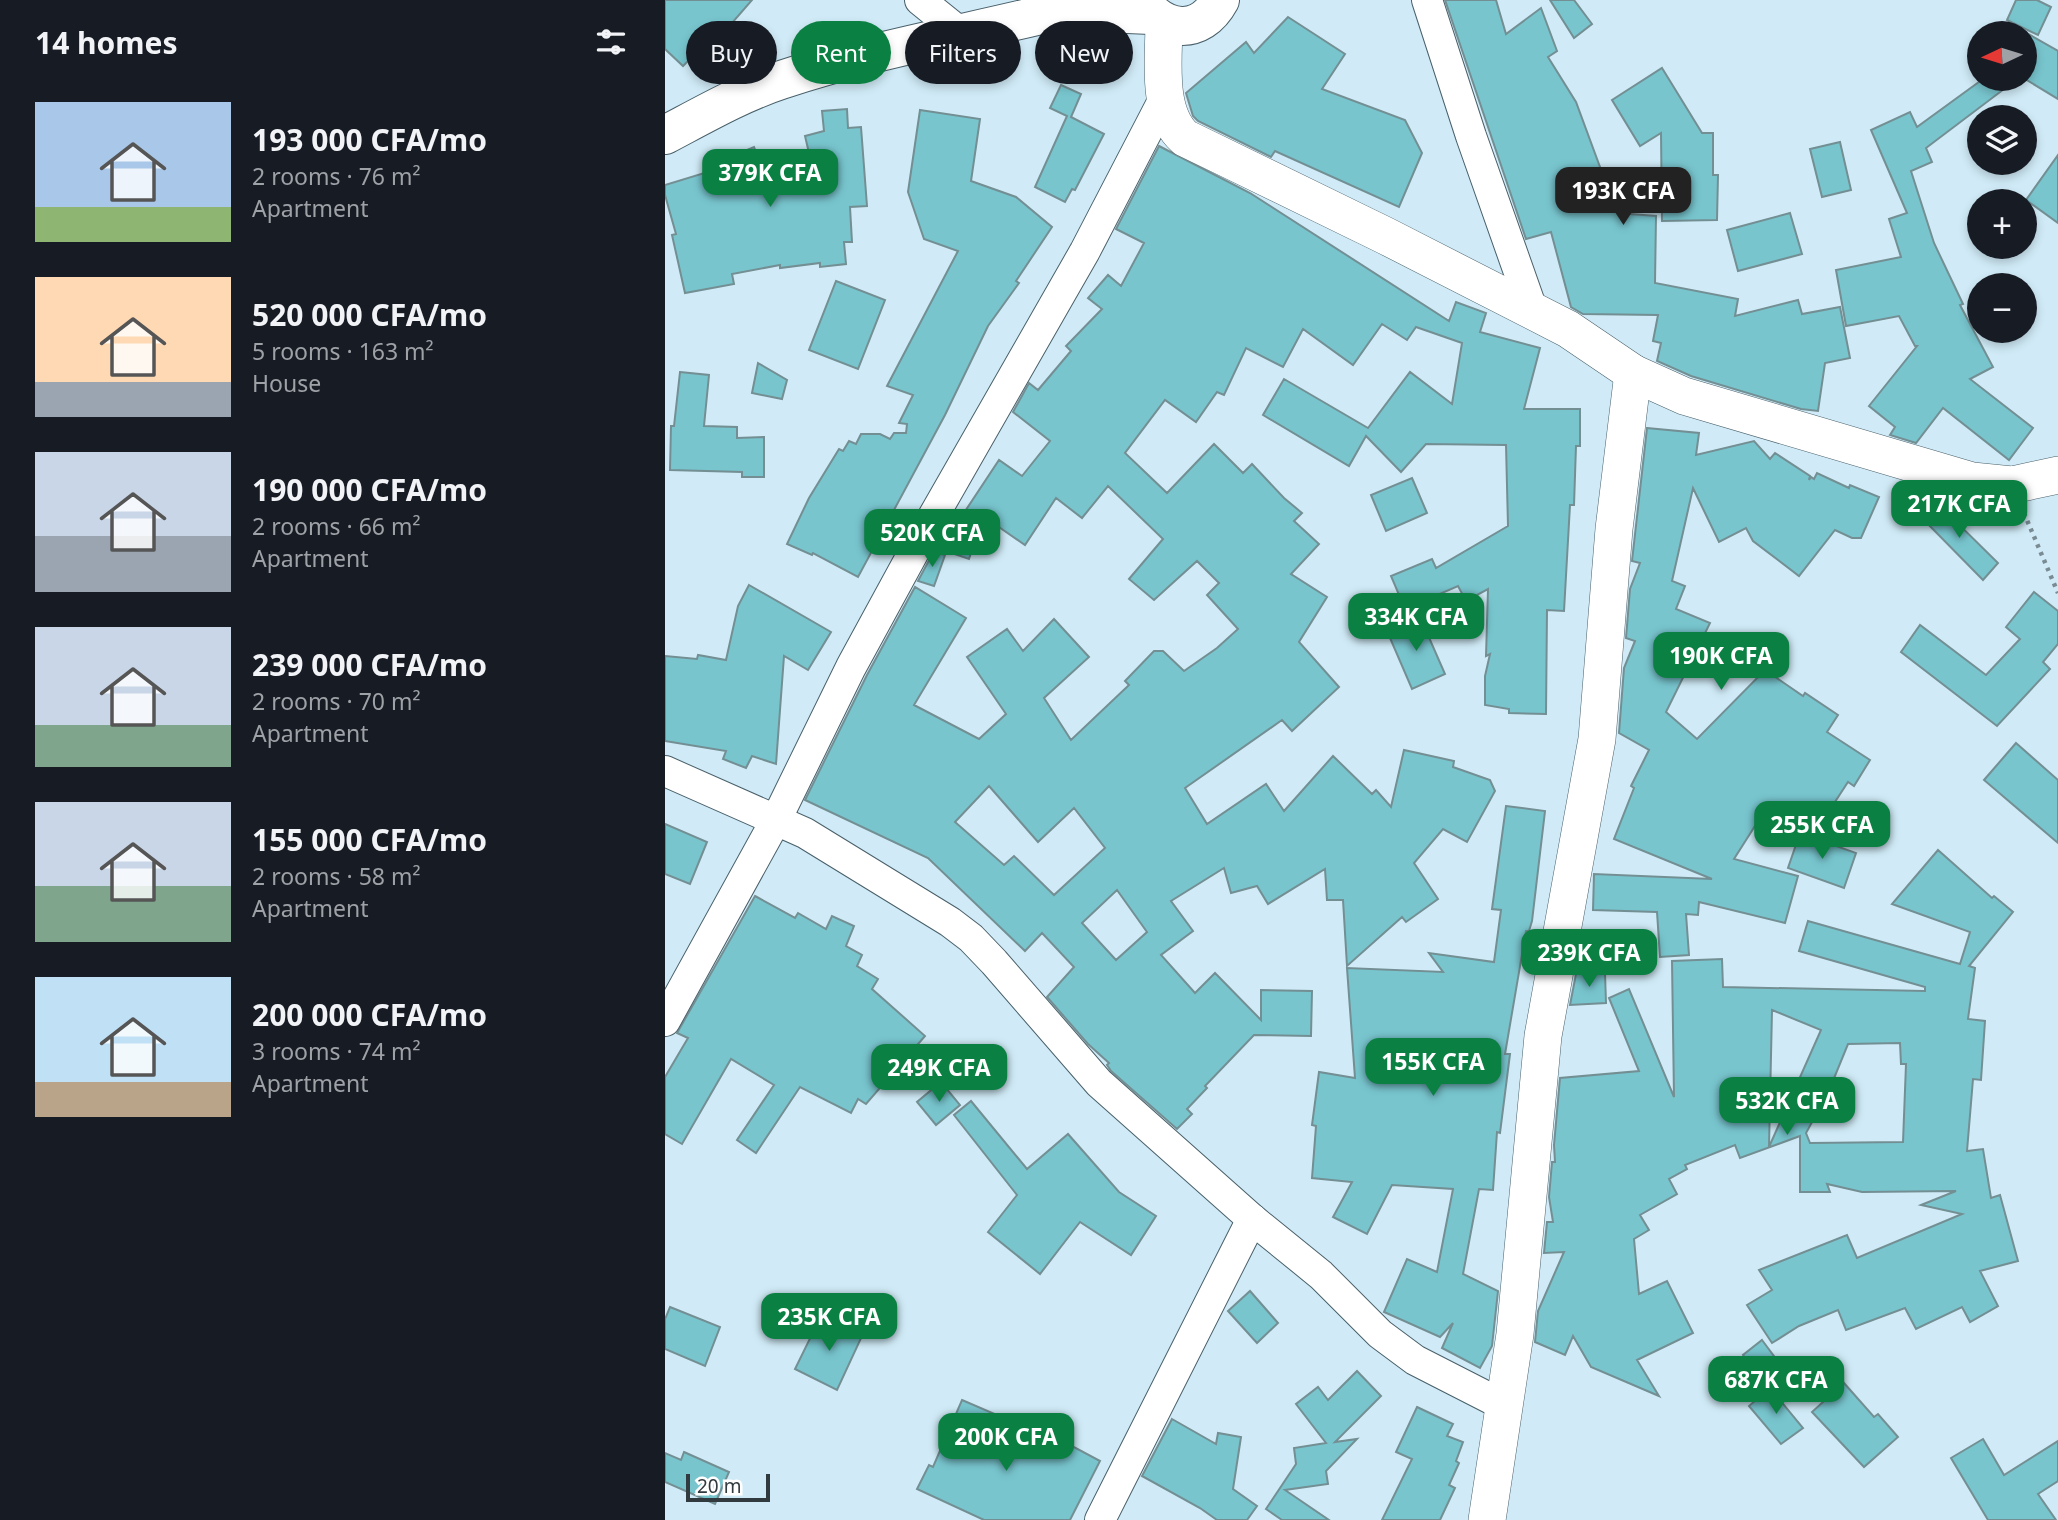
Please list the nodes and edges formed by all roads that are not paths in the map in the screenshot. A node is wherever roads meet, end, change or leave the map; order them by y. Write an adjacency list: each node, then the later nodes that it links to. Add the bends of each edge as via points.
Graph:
1 (920, 0): 6 (street)
2 (1220, 0): 5 (highway, via 1210,15 1196,24 1180,27)
3 (1427, 0): 11 (street)
4 (1068, 6): 5 (highway); 7 (highway)
5 (1152, 13): 9 (street)
6 (946, 21)
7 (1011, 21)
8 (905, 46): 10 (highway, via 779,80)
9 (1166, 94): 11 (street, via 1172,123 1185,138); 15 (street, via 1085,251 851,667)
10 (665, 135)
11 (1533, 312): 12 (street, via 1568,329)
12 (1633, 373): 13 (street, via 1684,396 1972,481 2012,485); 18 (street, via 1614,529 1597,739 1543,1036)
13 (2058, 475)
14 (665, 771): 15 (street)
15 (777, 818): 16 (street); 17 (street, via 916,899 971,938 1099,1083)
16 (665, 1021)
17 (1252, 1219): 18 (street, via 1415,1360); 19 (street)
18 (1505, 1406): 20 (street)
19 (1100, 1520)
20 (1487, 1520)

